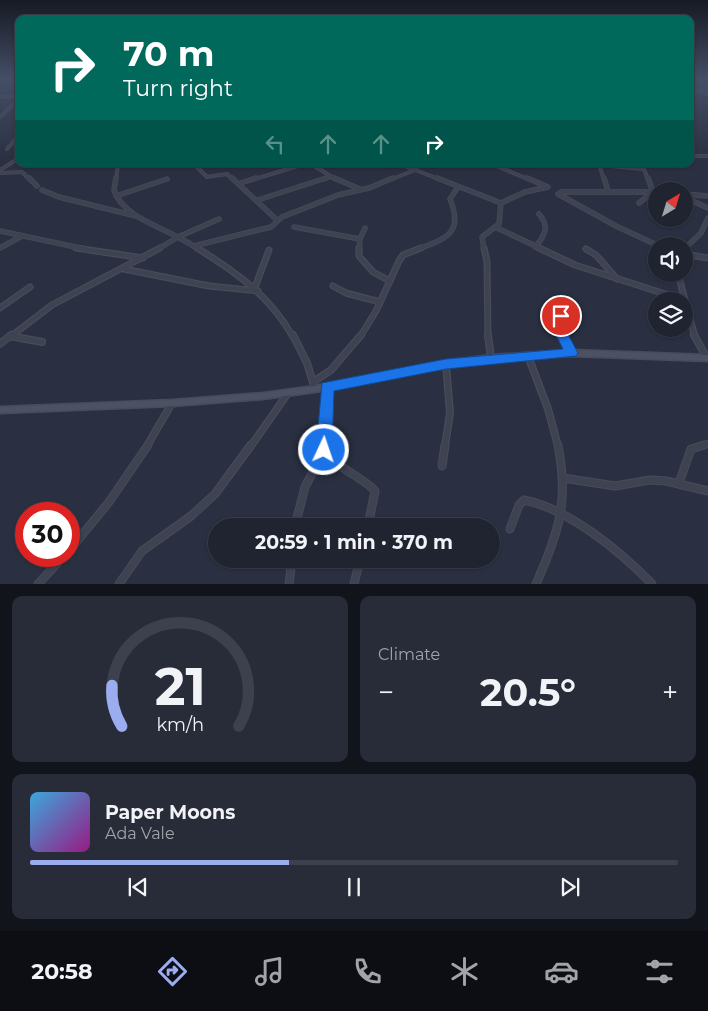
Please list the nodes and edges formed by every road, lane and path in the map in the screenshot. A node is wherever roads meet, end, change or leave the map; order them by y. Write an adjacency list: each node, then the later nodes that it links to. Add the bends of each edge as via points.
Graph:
1 (10, 106): 2 (street)
2 (0, 117)
3 (14, 142): 4 (street)
4 (7, 150)
5 (694, 156): 6 (street)
6 (708, 156)
7 (15, 161): 18 (street)
8 (118, 167): 30 (street)
9 (197, 167): 22 (street, via 207,178 227,174)
10 (294, 167): 22 (street)
11 (315, 167): 19 (street)
12 (408, 167): 17 (street)
13 (417, 167): 17 (street)
14 (499, 167): 35 (street, via 548,187 525,192)
15 (600, 167): 27 (street)
16 (622, 167): 21 (street, via 644,169)
17 (414, 169): 24 (street); 25 (street)
18 (0, 171): 23 (street, via 22,172)
19 (331, 177): 25 (street); 33 (street)
20 (167, 179): 30 (street)
21 (650, 182)
22 (238, 184): 33 (street)
23 (37, 186)
24 (458, 187): 35 (street); 62 (street, via 450,196 456,211 449,235 402,255)
25 (360, 189): 42 (street)
26 (42, 190): 39 (street, via 103,209)
27 (608, 191): 28 (street); 50 (street, via 558,194)
28 (648, 192)
29 (693, 195): 32 (street)
30 (116, 196): 39 (street, via 124,208)
31 (648, 196): 36 (street)
32 (708, 196)
33 (258, 200): 42 (street)
34 (693, 200): 37 (street)
35 (501, 203): 45 (street)
36 (639, 203)
37 (708, 208)
38 (539, 214): 53 (street, via 547,228 546,236)
39 (140, 216): 48 (street)
40 (708, 218): 51 (street)
41 (218, 219): 48 (street)
42 (276, 220): 52 (street, via 271,227)
43 (294, 227): 49 (street)
44 (364, 228): 49 (street)
45 (497, 228): 53 (street); 76 (street, via 482,237 487,262 487,332)
46 (0, 231): 47 (street)
47 (22, 236): 54 (street); 58 (street)
48 (178, 237): 52 (street); 58 (street)
49 (360, 239): 62 (street, via 359,256 373,272)
50 (648, 241)
51 (693, 241)
52 (194, 246): 65 (street)
53 (536, 247): 61 (street, via 574,265)
54 (0, 248)
55 (586, 248): 61 (street)
56 (269, 250): 65 (street)
57 (693, 256): 59 (street)
58 (144, 258): 60 (street)
59 (708, 258)
60 (124, 269): 65 (street, via 209,286); 71 (street, via 52,305)
61 (618, 280): 66 (street)
62 (390, 281): 67 (street)
63 (333, 286): 67 (street)
64 (30, 287): 68 (street)
65 (257, 289): 79 (street, via 294,339)
66 (658, 292)
67 (380, 302): 79 (street, via 370,322 334,367)
68 (0, 308)
69 (564, 308): 74 (street, via 558,327)
70 (693, 329): 77 (street)
71 (10, 336): 72 (street); 73 (street)
72 (42, 342)
73 (0, 344)
74 (572, 353): 75 (main road); 77 (main road)
75 (528, 356): 76 (main road); 87 (street, via 547,405)
76 (491, 358): 78 (main road)
77 (708, 358)
78 (446, 364): 80 (main road); 86 (street, via 450,412)
79 (314, 385): 80 (main road); 81 (main road)
80 (327, 387): 85 (street)
81 (288, 393): 82 (main road); 99 (street, via 215,494 192,516 142,551)
82 (172, 403): 83 (main road); 94 (street, via 154,436 109,502)
83 (2, 412)
84 (708, 444): 88 (street, via 691,449)
85 (324, 450): 91 (street, via 315,462); 92 (street, via 327,456 375,491)
86 (442, 466)
87 (563, 478): 88 (street, via 615,486 650,480); 90 (street)
88 (679, 484): 89 (street)
89 (708, 491)
90 (561, 513): 93 (street, via 524,500); 102 (street); 103 (street)
91 (296, 518)
92 (370, 518)
93 (510, 529)
94 (80, 538)
95 (54, 567): 98 (street)
96 (291, 568): 100 (street)
97 (358, 568): 101 (street)
98 (38, 584)
99 (119, 584)
100 (289, 584)
101 (354, 584)
102 (536, 584)
103 (652, 584)

